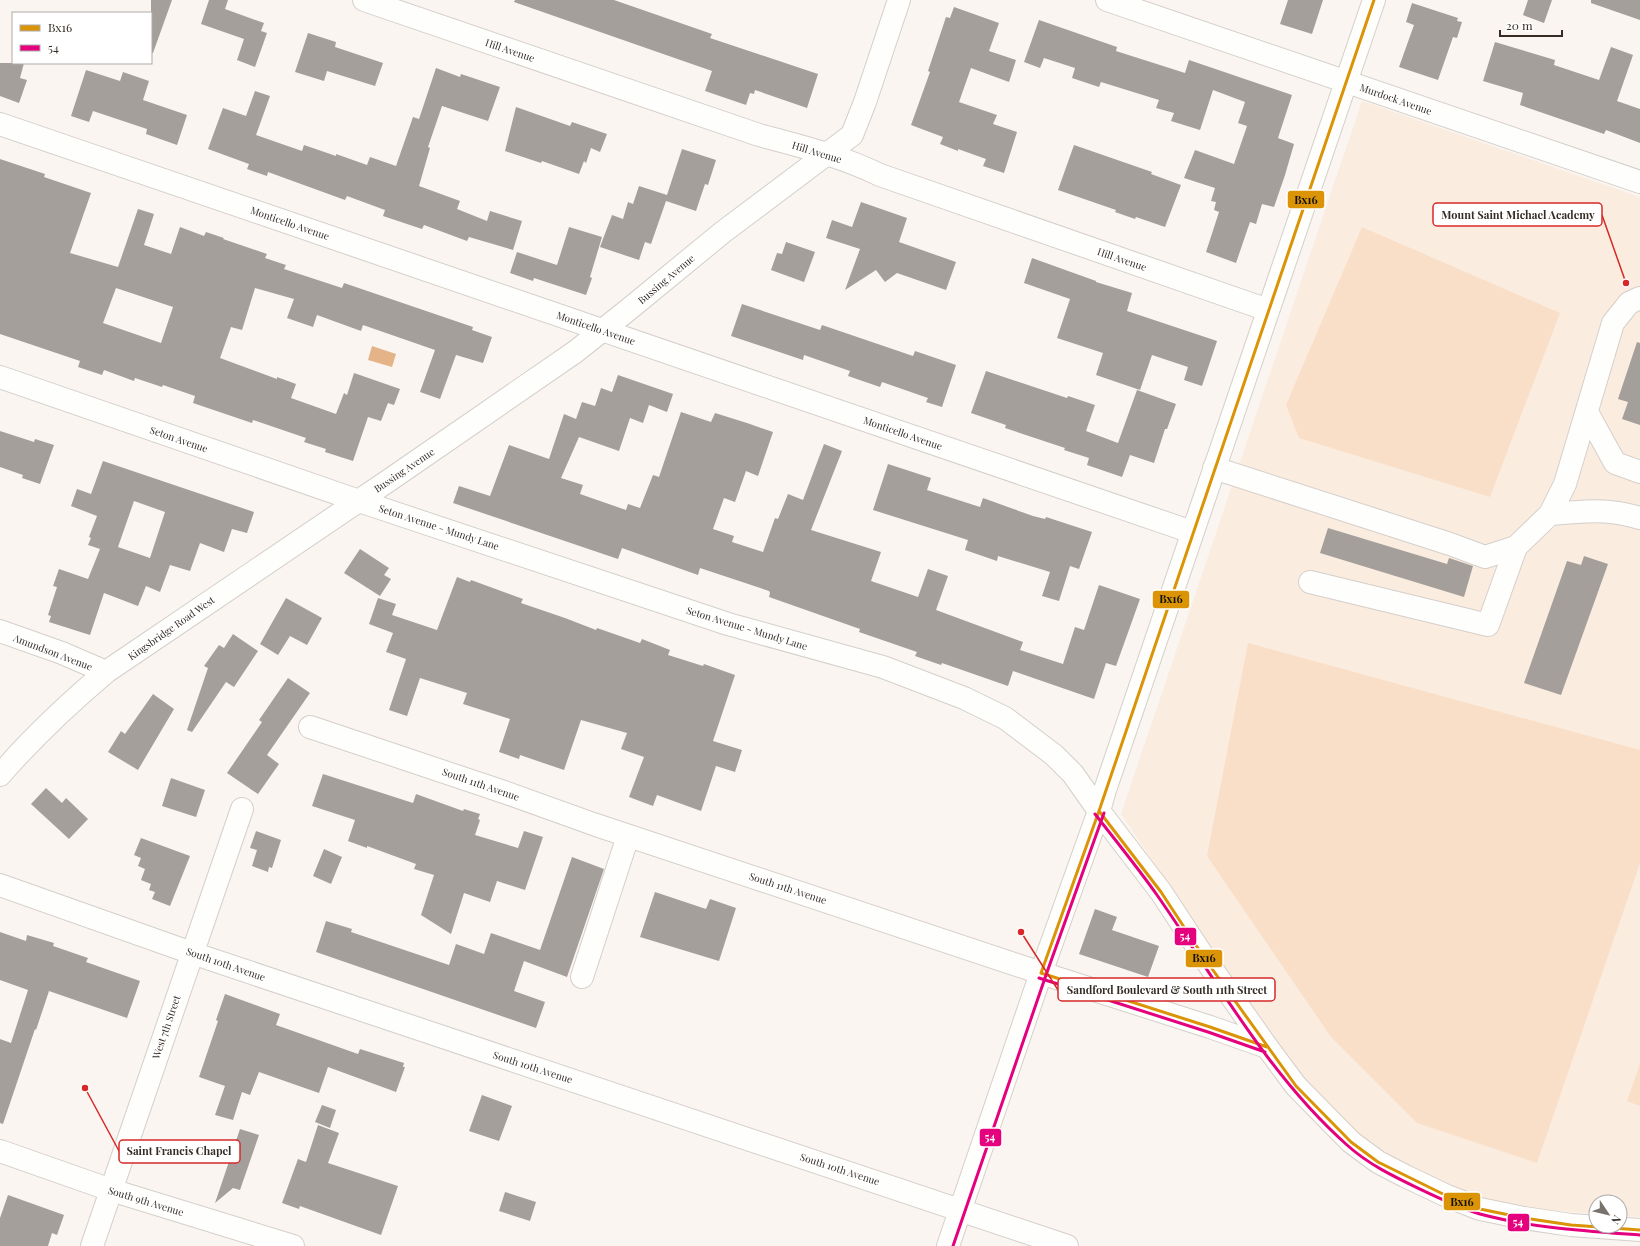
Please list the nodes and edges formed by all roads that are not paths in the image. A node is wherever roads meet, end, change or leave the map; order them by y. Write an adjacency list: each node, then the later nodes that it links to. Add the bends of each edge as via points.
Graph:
1 (364, 0): 7 (street, Hill Avenue, via 759,135)
2 (899, 0): 7 (street, Bussing Avenue, via 852,135)
3 (1108, 0): 5 (street, Murdock Avenue)
4 (1374, 0): 5 (street)
5 (1346, 82): 8 (street, Murdock Avenue); 10 (street)
6 (0, 124): 11 (street, Monticello Avenue)
7 (827, 154): 10 (street, Hill Avenue, via 880,175); 11 (street, Bussing Avenue, via 722,232)
8 (1640, 182)
9 (1640, 298): 13 (street, via 1629,302 1613,323)
10 (1268, 310): 14 (street)
11 (603, 330): 16 (street, Bussing Avenue); 19 (street, Monticello Avenue)
12 (0, 377): 16 (street, Seton Avenue)
13 (1587, 412): 15 (street, via 1615,463); 17 (street, via 1566,484)
14 (1214, 468): 19 (street); 20 (street, via 1443,541 1485,557)
15 (1640, 472)
16 (359, 501): 23 (street, Kingsbridge Road West); 27 (street, Seton Avenue - Mundy Lane, via 728,624 883,667 964,698 1005,718 1054,755 1073,774)
17 (1550, 514): 18 (street, via 1597,510); 20 (street)
18 (1640, 518)
19 (1192, 532): 27 (street)
20 (1516, 547): 21 (street, via 1488,625)
21 (1310, 582)
22 (0, 632): 23 (street, Amundson Avenue)
23 (106, 672): 25 (street, Kingsbridge Road West, via 66,705)
24 (310, 727): 28 (street, South 11th Avenue)
25 (0, 775)
26 (242, 809): 30 (street, West 7th Street)
27 (1099, 812): 31 (street); 33 (street, Seton Avenue - Mundy Lane, via 1161,892)
28 (628, 836): 31 (street, South 11th Avenue); 32 (street)
29 (0, 885): 30 (street, South 10th Avenue)
30 (192, 953): 35 (street, West 7th Street); 36 (street, South 10th Avenue)
31 (1041, 973): 33 (street, South 11th Avenue); 36 (street)
32 (582, 977)
33 (1267, 1047): 37 (street, Seton Avenue - Mundy Lane, via 1296,1086 1351,1142 1378,1162 1405,1176 1480,1209 1571,1225)
34 (0, 1151): 35 (street, South 9th Avenue)
35 (111, 1190): 38 (street, West 7th Street); 39 (street, South 9th Avenue)
36 (960, 1210): 40 (street); 41 (street, South 10th Avenue)
37 (1640, 1230)
38 (92, 1246)
39 (294, 1246)
40 (948, 1246)
41 (1067, 1246)

